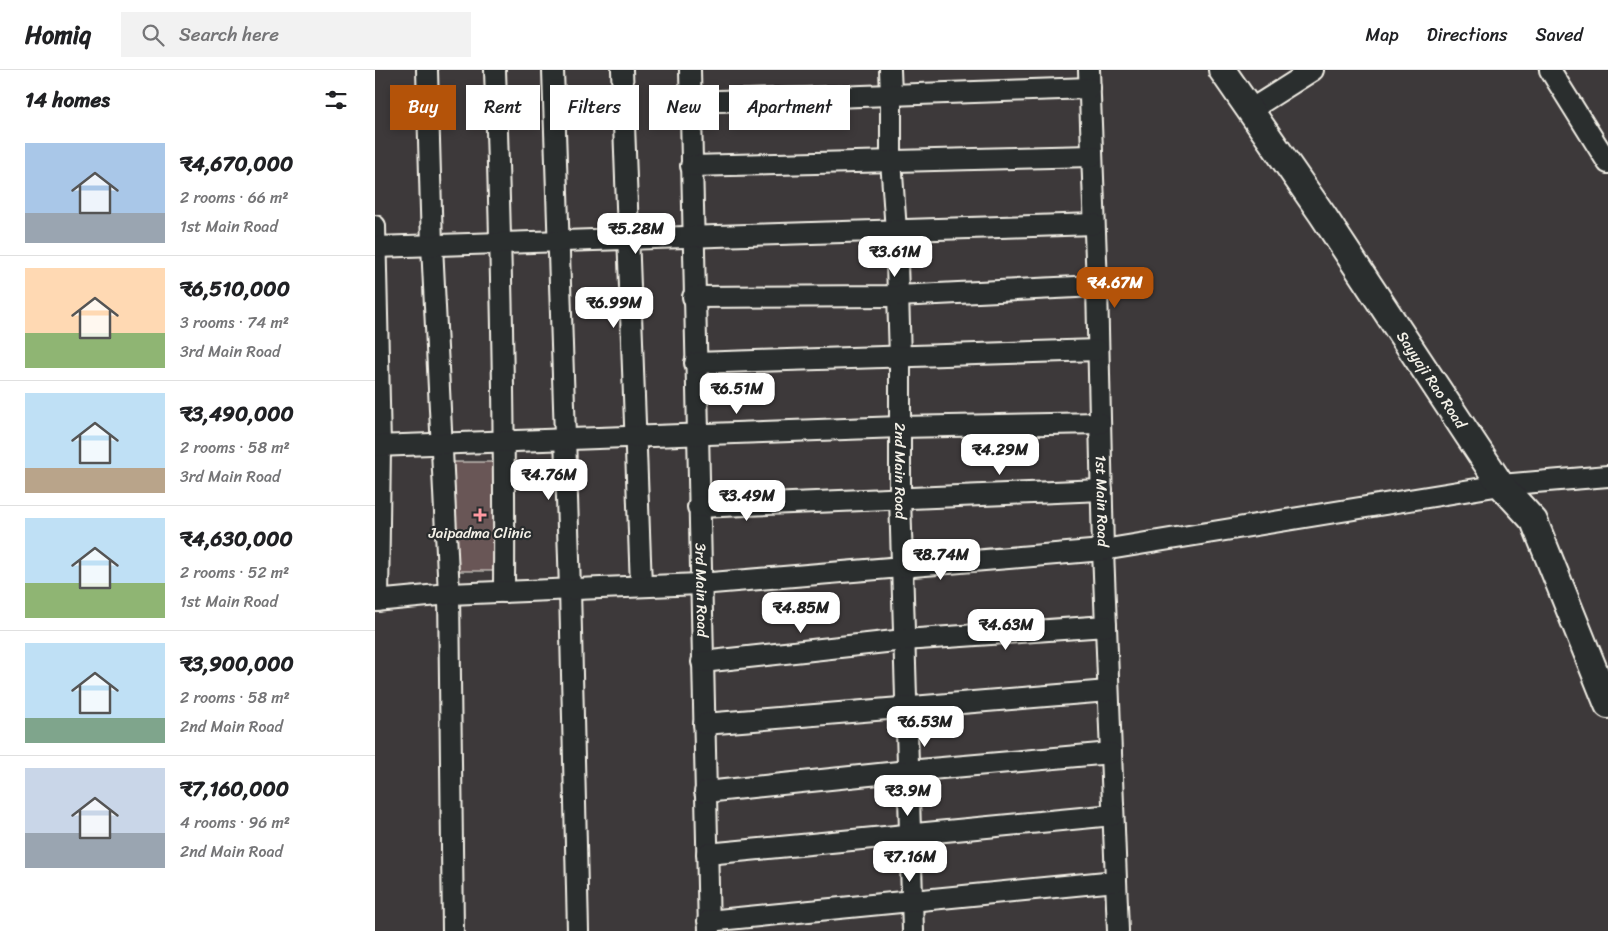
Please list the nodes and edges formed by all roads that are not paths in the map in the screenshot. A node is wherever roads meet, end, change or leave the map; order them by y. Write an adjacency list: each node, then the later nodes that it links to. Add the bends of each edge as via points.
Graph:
1 (427, 70): 27 (street)
2 (495, 70): 26 (street)
3 (553, 70): 25 (street)
4 (622, 70): 24 (street)
5 (689, 70): 11 (street, 3rd Main Road)
6 (890, 70): 12 (street, 2nd Main Road)
7 (1222, 70): 14 (main road, Sayyaji Rao Road)
8 (1313, 70): 14 (street)
9 (1551, 70): 18 (street)
10 (1090, 79): 12 (street); 16 (street, 1st Main Road)
11 (689, 85)
12 (891, 94): 13 (street); 17 (street, 2nd Main Road)
13 (719, 101)
14 (1250, 110): 44 (main road, Sayyaji Rao Road)
15 (690, 130): 19 (street, 3rd Main Road)
16 (1091, 156): 17 (street); 20 (street, 1st Main Road)
17 (891, 160): 19 (street); 22 (street, 2nd Main Road)
18 (1608, 163)
19 (691, 166): 23 (street, 3rd Main Road)
20 (1094, 224): 22 (street); 29 (street, 1st Main Road)
21 (375, 226): 28 (street)
22 (895, 231): 23 (street); 30 (street, 2nd Main Road)
23 (692, 235): 24 (street); 31 (street, 3rd Main Road)
24 (629, 238): 25 (street); 38 (street)
25 (558, 240): 26 (street); 39 (street)
26 (501, 243): 27 (street); 40 (street)
27 (432, 245): 28 (street); 41 (street)
28 (375, 247): 42 (street)
29 (1097, 286): 30 (street); 32 (street, 1st Main Road)
30 (897, 296): 31 (street); 33 (street, 2nd Main Road)
31 (693, 297): 34 (street, 3rd Main Road)
32 (1098, 350): 33 (street); 35 (street, 1st Main Road)
33 (900, 356): 34 (street); 36 (street, 2nd Main Road)
34 (695, 363): 37 (street, 3rd Main Road)
35 (1100, 423): 36 (street); 45 (street, 1st Main Road)
36 (900, 427): 37 (street); 46 (street, 2nd Main Road)
37 (697, 434): 38 (street); 47 (street, 3rd Main Road)
38 (635, 436): 39 (street); 51 (street)
39 (564, 439): 40 (street); 52 (street)
40 (505, 441): 41 (street); 53 (street)
41 (442, 443): 42 (street); 54 (street)
42 (377, 446): 55 (street)
43 (1608, 476): 44 (street)
44 (1501, 485): 48 (street); 60 (main road, Sayyaji Rao Road, via 1534,521)
45 (1102, 490): 46 (street); 48 (street, 1st Main Road)
46 (900, 497): 47 (street); 49 (street, 2nd Main Road)
47 (698, 507): 50 (street, 3rd Main Road)
48 (1103, 550): 49 (street); 56 (street, 1st Main Road)
49 (902, 567): 50 (street); 57 (street, 2nd Main Road)
50 (700, 584): 51 (street); 58 (street, 3rd Main Road)
51 (641, 586): 52 (street)
52 (569, 589): 53 (street); 73 (street)
53 (504, 592): 54 (street)
54 (449, 594): 55 (street); 72 (street)
55 (377, 601)
56 (1106, 626): 57 (street); 59 (street, 1st Main Road)
57 (904, 640): 58 (street); 61 (street, 2nd Main Road)
58 (702, 662): 62 (street, 3rd Main Road)
59 (1108, 690): 61 (street); 63 (street, 1st Main Road)
60 (1608, 705)
61 (906, 707): 62 (street); 64 (street, 2nd Main Road)
62 (704, 724): 65 (street, 3rd Main Road)
63 (1111, 753): 64 (street); 66 (street, 1st Main Road)
64 (909, 771): 65 (street); 67 (street, 2nd Main Road)
65 (705, 792): 68 (street, 3rd Main Road)
66 (1113, 815): 67 (street); 69 (street, 1st Main Road)
67 (910, 834): 68 (street); 70 (street, 2nd Main Road)
68 (707, 854): 71 (street, 3rd Main Road)
69 (1116, 881): 70 (street); 75 (street, 1st Main Road)
70 (912, 900): 71 (street); 74 (street, 2nd Main Road)
71 (708, 926)
72 (453, 931)
73 (578, 931)
74 (913, 931)
75 (1117, 931)

